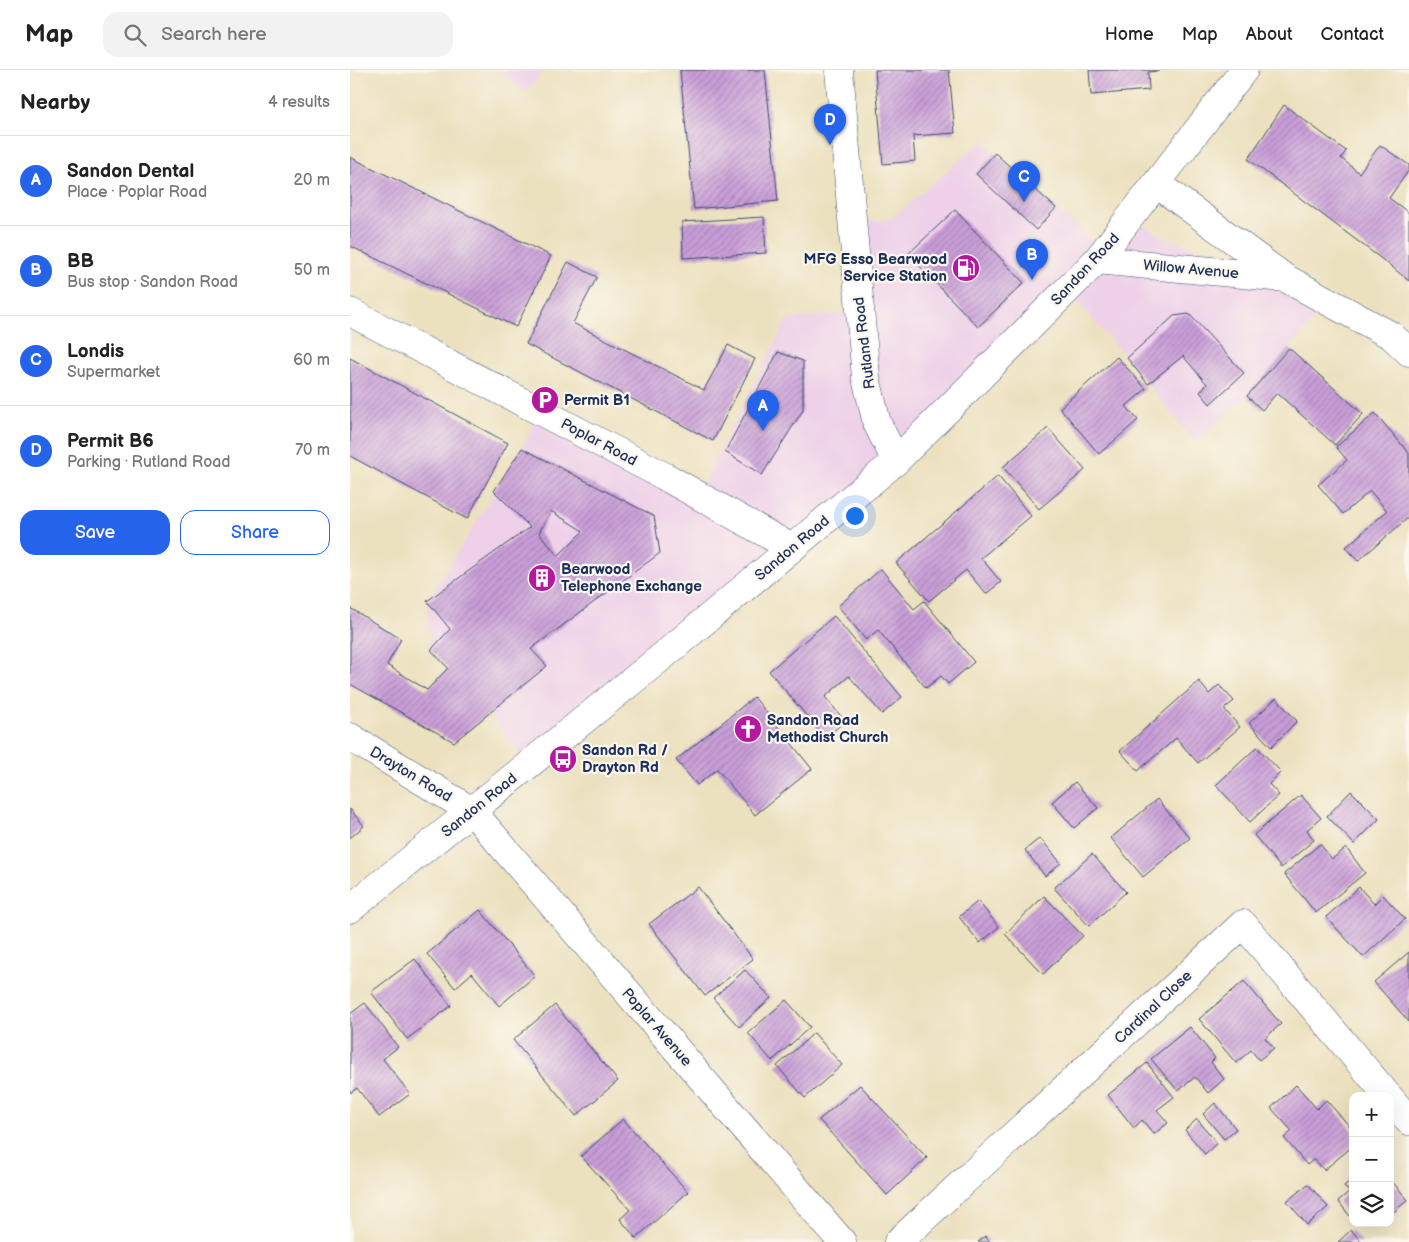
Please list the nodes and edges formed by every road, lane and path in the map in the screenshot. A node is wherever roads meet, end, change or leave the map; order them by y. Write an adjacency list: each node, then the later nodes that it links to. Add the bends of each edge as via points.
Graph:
1 (839, 70): 8 (street, Rutland Road, via 866,378 877,423)
2 (1244, 70): 3 (street, Sandon Road)
3 (1157, 184): 4 (street, Sandon Road); 5 (street, Willow Avenue)
4 (1097, 260): 5 (street, Willow Avenue); 8 (street, Sandon Road)
5 (1285, 278): 7 (street, Willow Avenue, via 1392,336)
6 (350, 312): 9 (street, Poplar Road, via 664,476)
7 (1409, 352)
8 (896, 461): 9 (street, Sandon Road)
9 (792, 548): 11 (street, Sandon Road)
10 (350, 738): 11 (street, Drayton Road)
11 (472, 811): 12 (street, Sandon Road); 16 (street, Poplar Avenue)
12 (350, 908)
13 (1385, 1092): 17 (street, Cardinal Close, via 1243,924)
14 (1394, 1103): 15 (street, Cardinal Close)
15 (1409, 1121)
16 (842, 1242)
17 (898, 1242)

